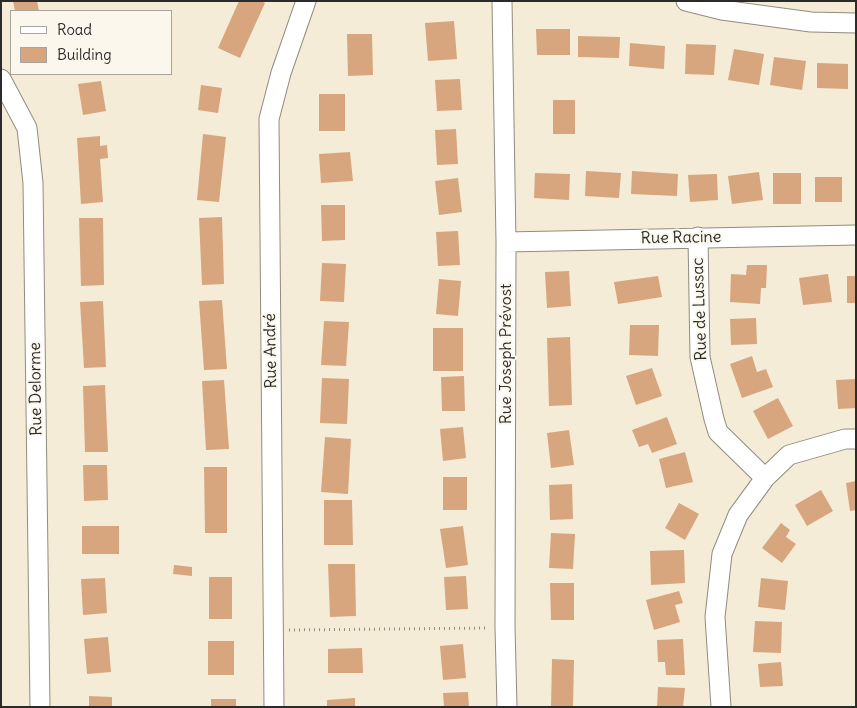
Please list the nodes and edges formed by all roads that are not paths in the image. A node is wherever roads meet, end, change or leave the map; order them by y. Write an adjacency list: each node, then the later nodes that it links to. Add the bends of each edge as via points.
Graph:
1 (306, 1): 12 (street, Rue André, via 269,119)
2 (502, 1): 8 (street, Rue Joseph Prévost)
3 (686, 1): 4 (street, via 722,10 811,22)
4 (856, 23)
5 (1, 79): 11 (street, Rue Delorme, via 28,128 34,183)
6 (856, 235): 7 (street, Rue Racine)
7 (698, 237): 8 (street, Rue Racine); 10 (street, Rue de Lussac, via 700,357 714,419 718,432)
8 (506, 242): 13 (street, Rue Joseph Prévost)
9 (856, 439): 10 (street, via 845,439 789,455)
10 (765, 478): 14 (street, via 738,515 722,554 715,617)
11 (40, 707)
12 (274, 707)
13 (507, 707)
14 (721, 707)

